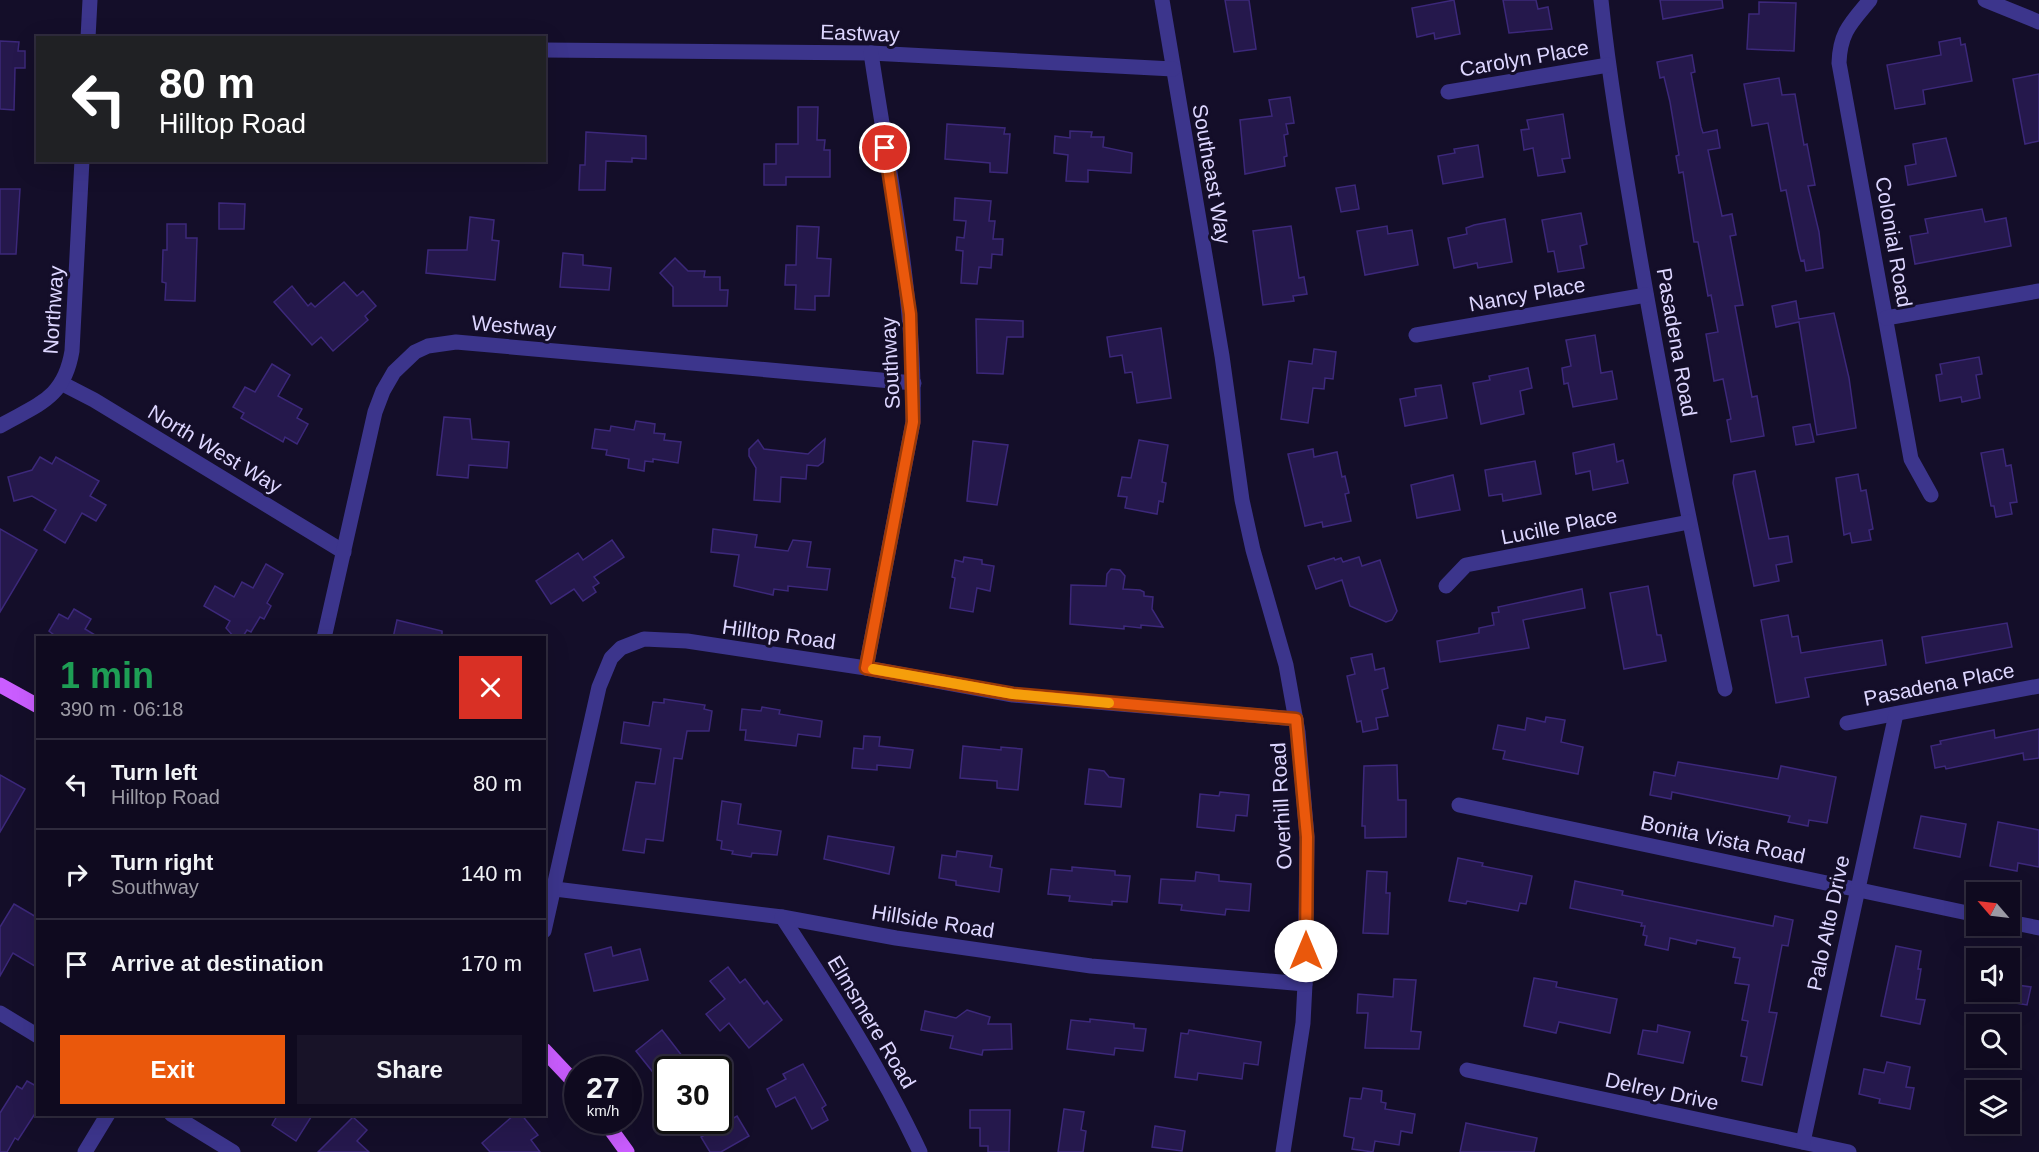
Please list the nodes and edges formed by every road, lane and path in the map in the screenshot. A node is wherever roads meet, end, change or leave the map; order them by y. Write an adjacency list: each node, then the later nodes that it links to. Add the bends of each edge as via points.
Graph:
1 (90, 0): 7 (street)
2 (1162, 0): 11 (street, Southeast Way)
3 (1601, 0): 10 (street, Pasadena Road)
4 (1870, 0): 16 (street, Colonial Road, via 1845,31 1839,63)
5 (1985, 0): 6 (street)
6 (2039, 22)
7 (88, 36)
8 (546, 50): 9 (street, Eastway)
9 (871, 54): 11 (street, Eastway); 19 (street, Southway, via 910,314)
10 (1608, 65): 12 (street, Carolyn Place); 15 (street, Pasadena Road)
11 (1173, 69): 18 (street, Southeast Way)
12 (1448, 92)
13 (82, 162): 20 (street, Northway, via 72,351)
14 (2039, 291): 16 (street)
15 (1646, 295): 17 (street, Nancy Place); 23 (street, Pasadena Road)
16 (1886, 318): 22 (street, Colonial Road, via 1911,459)
17 (1416, 335)
18 (1222, 356): 33 (street, Overhill Road, via 1242,500 1286,665)
19 (914, 383): 24 (street, Westway, via 456,342 428,346 404,361 383,391); 27 (street, Southway, via 913,422)
20 (63, 384): 21 (street, Northway, via 46,400); 24 (street, North West Way)
21 (0, 426)
22 (1931, 495)
23 (1689, 522): 25 (street, Lucille Place, via 1466,565); 30 (street, Pasadena Road)
24 (344, 552): 26 (street, Westway)
25 (1446, 586)
26 (324, 636)
27 (866, 668): 33 (street, Hilltop Road, via 1013,694); 37 (street, Hilltop Road, via 687,641 645,639 621,648 605,669 599,687)
28 (0, 685): 31 (main road)
29 (2039, 686): 32 (street, Pasadena Place)
30 (1725, 689)
31 (36, 705)
32 (1896, 714): 34 (street, Pasadena Place); 36 (street, Palo Alto Drive)
33 (1296, 719): 43 (street, Overhill Road, via 1307,837)
34 (1847, 723)
35 (1459, 805): 36 (street, Bonita Vista Road)
36 (1857, 888): 38 (street, Bonita Vista Road); 52 (street, Palo Alto Drive)
37 (555, 889): 39 (street, Hillside Road); 40 (street, Hilltop Road)
38 (1966, 913)
39 (782, 917): 43 (street, Hillside Road, via 1091,966); 56 (street, Elmsmere Road, via 893,1095)
40 (546, 923)
41 (2020, 924): 42 (street)
42 (2039, 928)
43 (1305, 984): 57 (street, Overhill Road, via 1303,1023)
44 (0, 1014): 45 (street)
45 (36, 1035)
46 (546, 1052): 48 (main road)
47 (1467, 1070): 52 (street, Delrey Drive)
48 (564, 1071)
49 (107, 1116): 53 (street)
50 (174, 1116): 54 (street)
51 (614, 1134): 55 (main road)
52 (1803, 1142): 58 (street, Delrey Drive)
53 (86, 1152)
54 (233, 1152)
55 (627, 1152)
56 (920, 1152)
57 (1282, 1152)
58 (1849, 1152)

